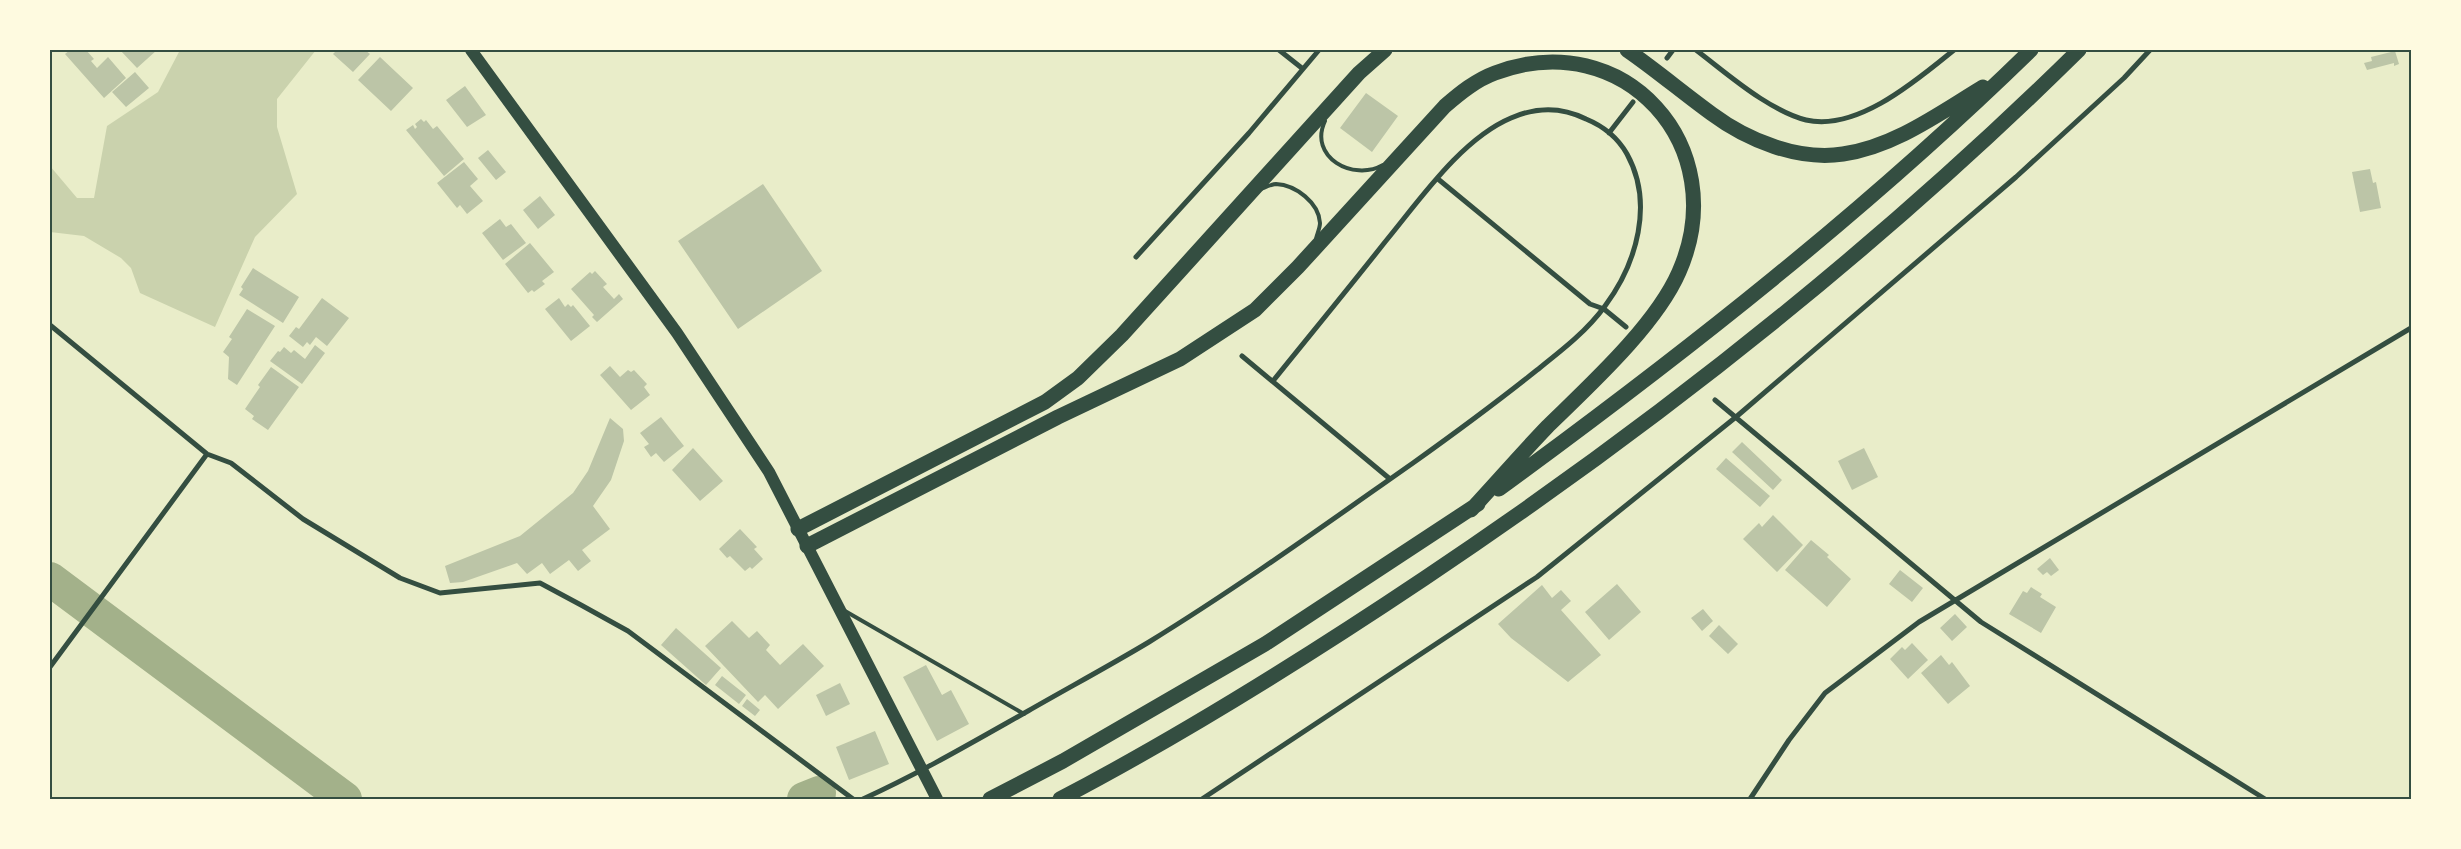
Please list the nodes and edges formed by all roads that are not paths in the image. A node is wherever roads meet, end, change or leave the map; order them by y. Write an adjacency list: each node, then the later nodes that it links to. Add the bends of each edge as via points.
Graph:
1 (471, 50): 34 (main road, via 677,333 769,472)
2 (1279, 50): 13 (street)
3 (1320, 50): 13 (street)
4 (1385, 50): 15 (highway)
5 (1627, 50): 14 (highway, via 1712,115 1742,133 1806,154 1843,154 1878,144 1943,112)
6 (1673, 50): 12 (street)
7 (1696, 50): 8 (street, via 1760,98 1785,112 1806,120 1831,121 1877,106)
8 (1954, 50)
9 (2031, 50): 14 (highway)
10 (2079, 50): 45 (highway, via 1909,208 1746,343 1582,470 1291,665 1203,719)
11 (2150, 50): 30 (street, via 2016,177)
12 (1666, 58)
13 (1303, 70): 22 (street)
14 (2010, 71): 33 (highway, via 1887,183 1732,314)
15 (1334, 99): 18 (lane, via 1323,124 1322,140 1326,154 1340,166 1362,172 1374,170); 20 (highway)
16 (1634, 102): 17 (street)
17 (1609, 133): 19 (street, via 1582,117 1555,109 1532,111 1508,119 1490,130); 23 (street, via 1623,147 1635,169 1641,210 1640,229 1624,278)
18 (1398, 156): 21 (highway); 33 (highway, via 1445,106 1470,86 1495,73 1524,65 1556,62 1587,66 1614,76 1653,102 1681,143 1690,176 1694,208 1690,238 1680,272 1664,300 1606,369)
19 (1438, 178): 23 (street, via 1590,304); 28 (street)
20 (1239, 204): 21 (lane, via 1260,189 1275,184 1291,187 1316,209 1320,224); 34 (highway, via 1122,335 1078,378 1045,402)
21 (1314, 249): 35 (highway, via 1255,310 1180,359)
22 (1136, 257)
23 (1604, 309): 25 (street); 32 (street, via 1564,348 1516,387)
24 (50, 325): 31 (street)
25 (1626, 327)
26 (2411, 328): 36 (street)
27 (1242, 356): 28 (street)
28 (1272, 381): 32 (street)
29 (1714, 400): 30 (street)
30 (1736, 417): 36 (street); 46 (street, via 1538,578)
31 (207, 454): 38 (street); 41 (street, via 230,463 303,519 400,578 440,593 540,583 628,631)
32 (1390, 479): 39 (street, via 1250,577)
33 (1471, 510): 44 (highway, via 1265,644)
34 (798, 529): 35 (main road)
35 (807, 546): 37 (main road)
36 (1956, 601): 47 (street, via 1918,622 1825,693); 48 (street, via 1982,622)
37 (838, 607): 39 (lane); 40 (main road)
38 (50, 666)
39 (1024, 714): 40 (street)
40 (922, 771): 42 (street); 43 (main road)
41 (853, 799)
42 (863, 799)
43 (937, 799)
44 (990, 799)
45 (1060, 799)
46 (1202, 799)
47 (1750, 799)
48 (2265, 799)

